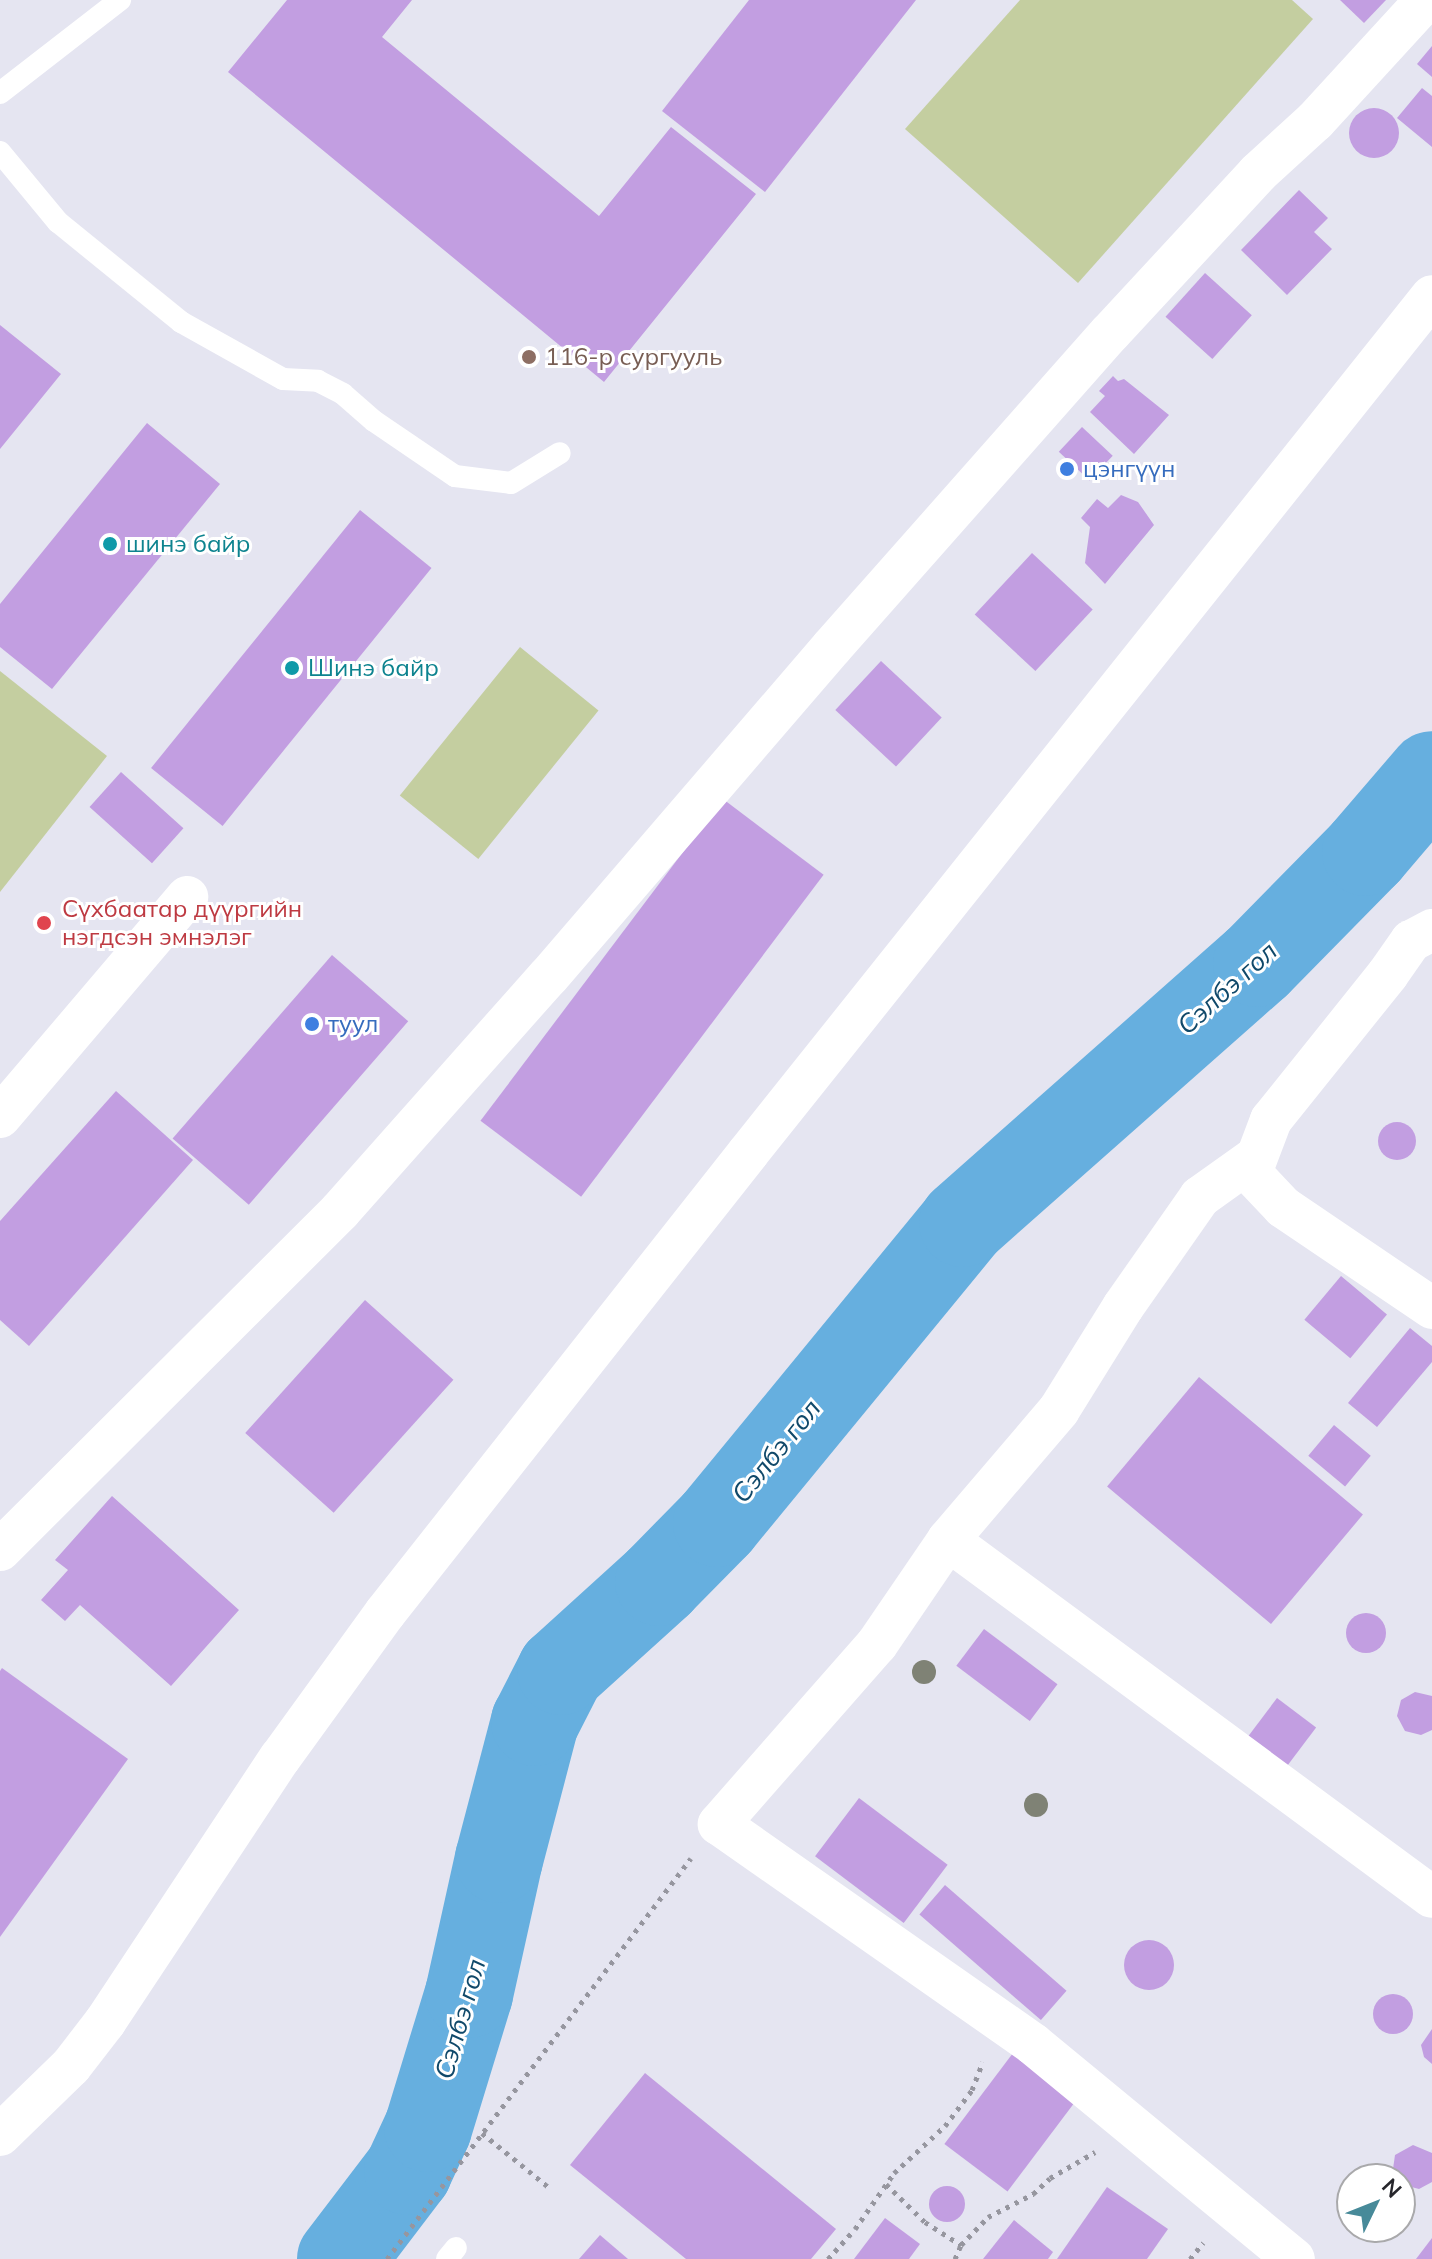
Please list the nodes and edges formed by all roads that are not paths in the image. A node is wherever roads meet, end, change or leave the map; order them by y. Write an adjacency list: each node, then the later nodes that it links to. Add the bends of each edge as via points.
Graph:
1 (120, 0): 3 (lane)
2 (1426, 0): 13 (street, via 1110,333 340,1211)
3 (0, 93)
4 (0, 152): 6 (lane, via 58,222 181,322 283,379 318,381 343,394 455,476 511,483)
5 (1432, 296): 15 (street, via 385,1613 280,1758 105,2022 71,2066)
6 (560, 453)
7 (187, 897): 9 (street)
8 (1432, 930): 10 (street, via 1411,941 1271,1120)
9 (0, 1117)
10 (1256, 1157): 11 (street, via 1251,1173 1283,1207); 12 (street, via 1200,1197 1059,1410)
11 (1432, 1308)
12 (948, 1540): 14 (street); 16 (street, via 877,1644 719,1824 1008,2025)
13 (0, 1550)
14 (1432, 1897)
15 (0, 2135)
16 (1294, 2259)

